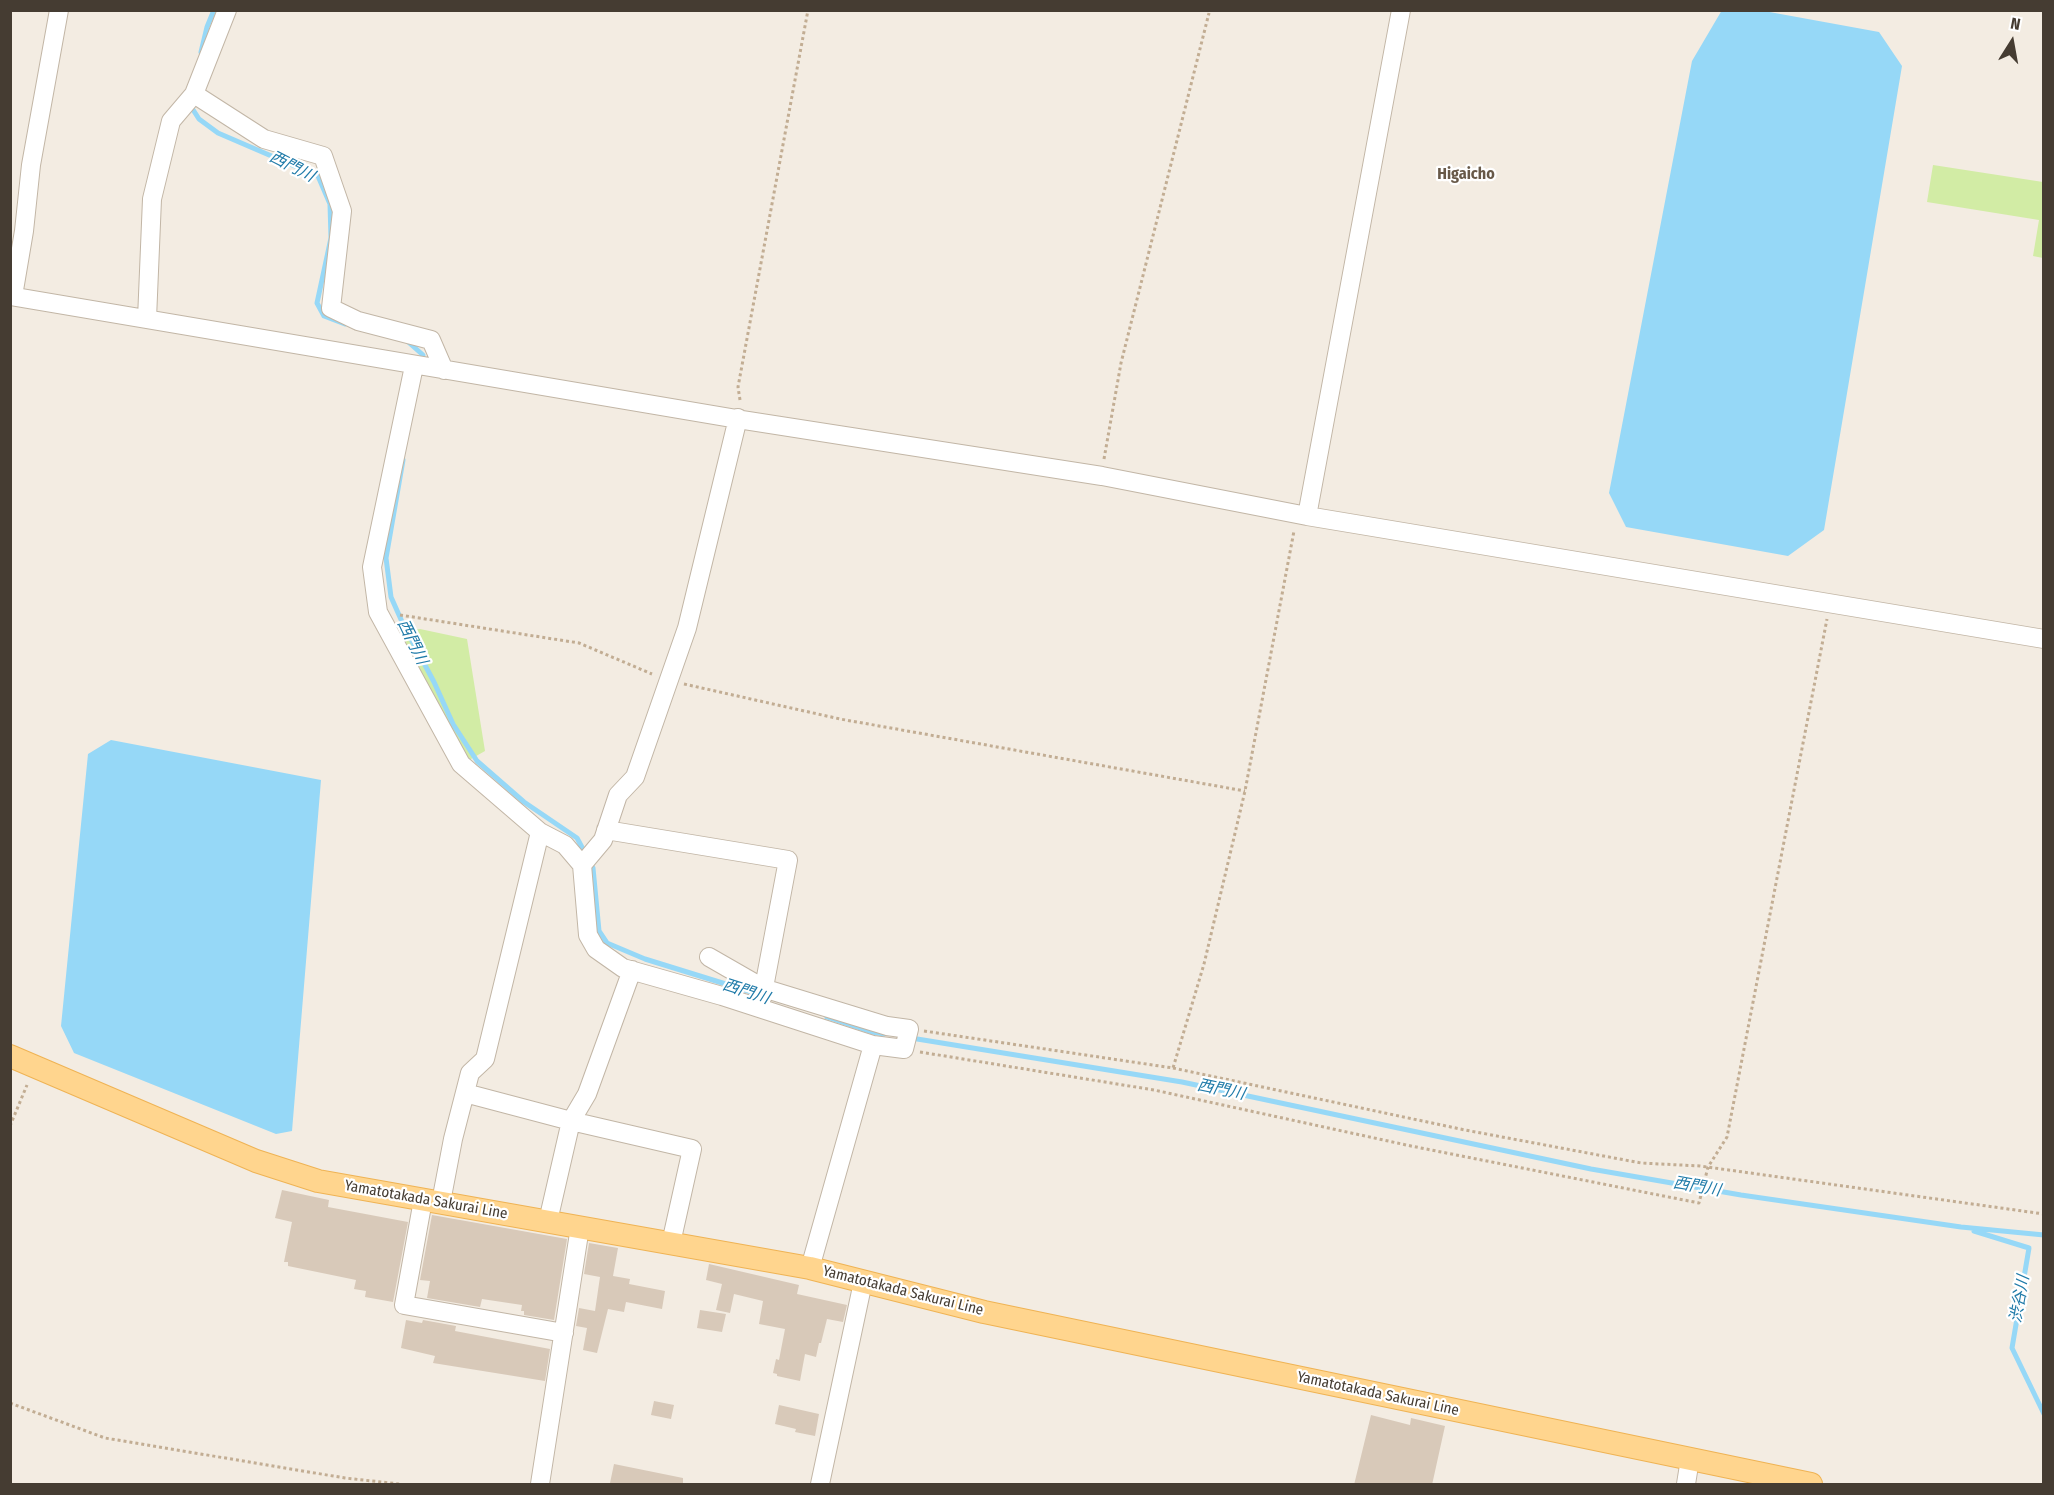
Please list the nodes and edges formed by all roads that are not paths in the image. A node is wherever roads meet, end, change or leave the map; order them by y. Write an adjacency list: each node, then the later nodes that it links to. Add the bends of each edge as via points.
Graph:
1 (59, 10): 5 (street)
2 (227, 10): 4 (street)
3 (1401, 10): 10 (street)
4 (194, 94): 6 (street, via 171,121 152,199); 8 (street, via 264,139 323,156 342,211 331,308 358,321 430,340)
5 (12, 296): 6 (street)
6 (147, 319): 7 (street)
7 (414, 366): 8 (street); 13 (street, via 372,567 380,616 461,764)
8 (444, 370): 9 (street)
9 (740, 419): 10 (street, via 1102,476); 12 (street, via 687,628 635,777 618,795)
10 (1302, 515): 11 (street)
11 (2043, 639)
12 (606, 830): 14 (street, via 603,840); 17 (street, via 788,860)
13 (540, 832): 14 (street, via 565,845); 21 (street, via 485,1059 470,1074)
14 (582, 865): 16 (street, via 588,935 596,949)
15 (709, 957): 17 (street)
16 (632, 970): 18 (street); 22 (street, via 587,1094)
17 (763, 988): 18 (street); 19 (street, via 887,1026 909,1029 904,1049)
18 (760, 1008): 19 (street)
19 (873, 1045): 27 (street)
20 (10, 1056): 23 (main road, Yamatotakada Sakurai Line, via 256,1161 318,1181)
21 (465, 1093): 22 (street); 23 (street)
22 (571, 1121): 24 (street); 26 (street, via 692,1149)
23 (432, 1201): 24 (main road, Yamatotakada Sakurai Line); 29 (street, via 404,1305)
24 (548, 1221): 25 (main road, Yamatotakada Sakurai Line)
25 (580, 1227): 26 (main road, Yamatotakada Sakurai Line); 29 (street)
26 (671, 1244): 27 (main road, Yamatotakada Sakurai Line)
27 (810, 1268): 28 (main road, Yamatotakada Sakurai Line)
28 (863, 1281): 30 (main road, Yamatotakada Sakurai Line, via 996,1314); 32 (street)
29 (564, 1333): 31 (street)
30 (1690, 1459): 33 (street); 34 (main road, Yamatotakada Sakurai Line)
31 (540, 1485)
32 (820, 1485)
33 (1686, 1485)
34 (1811, 1485)

